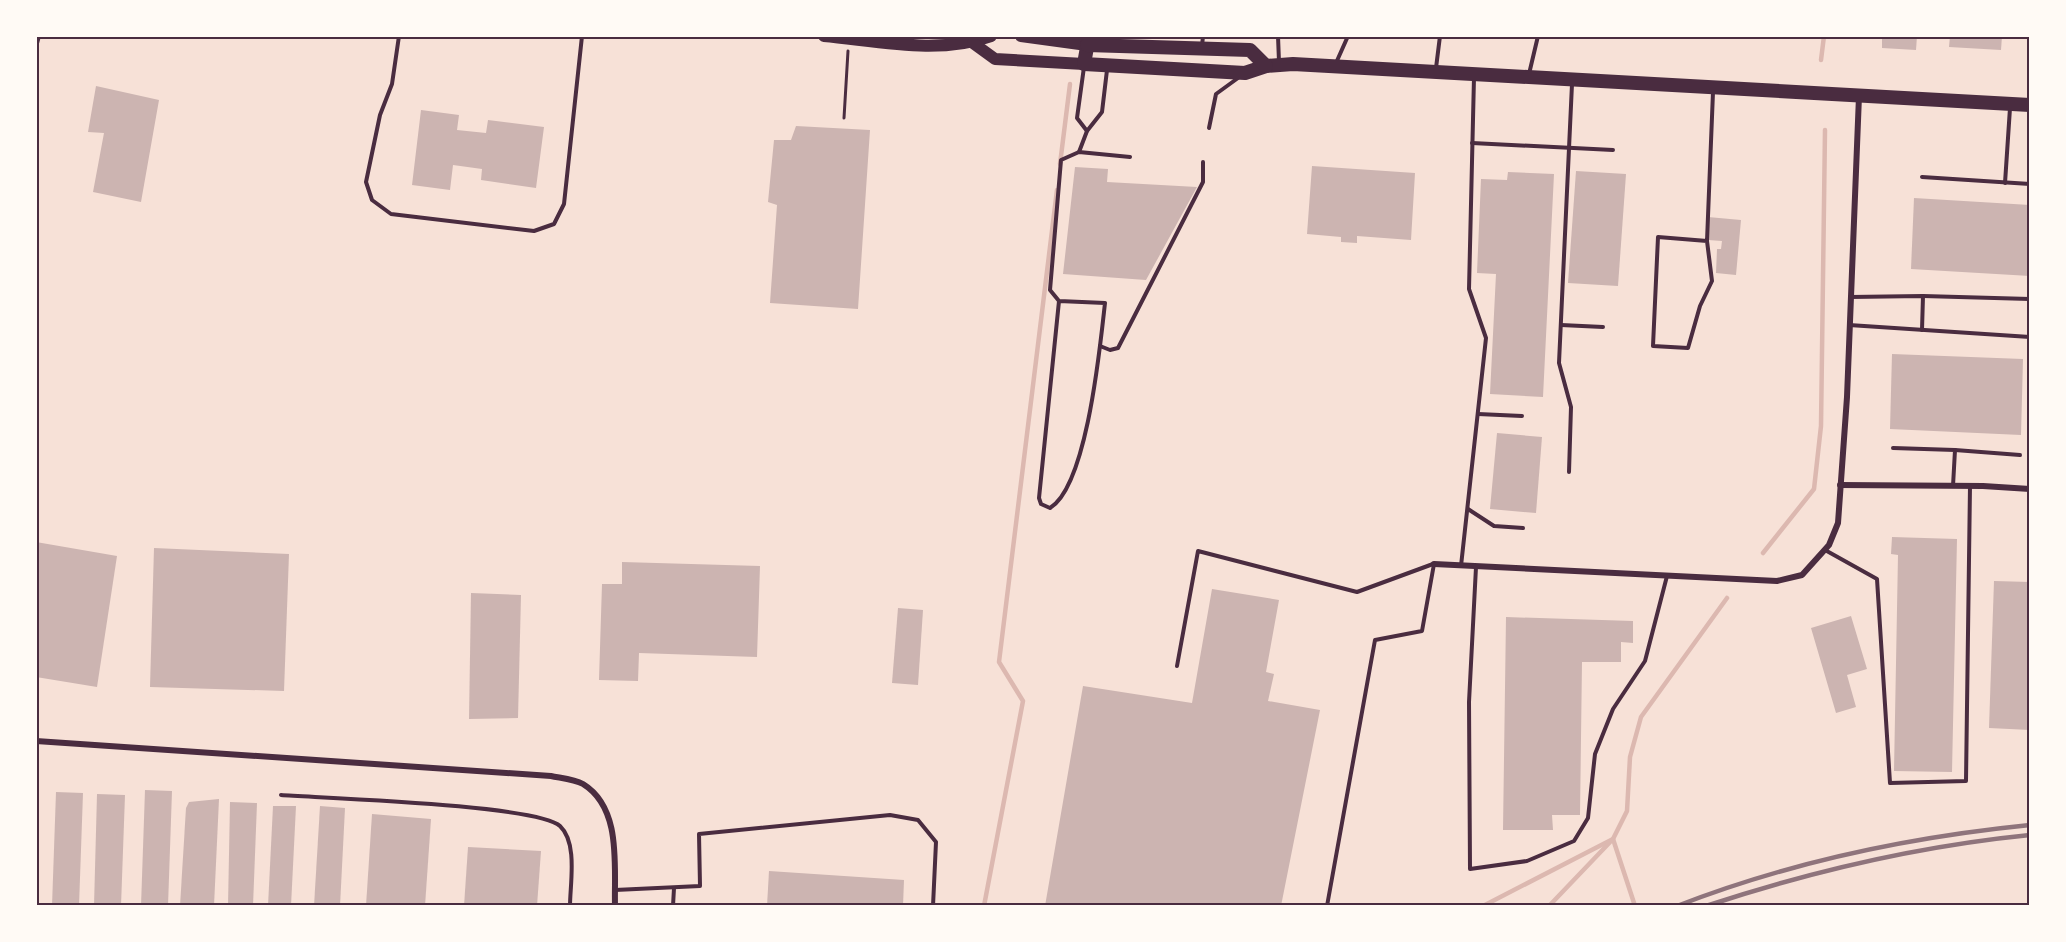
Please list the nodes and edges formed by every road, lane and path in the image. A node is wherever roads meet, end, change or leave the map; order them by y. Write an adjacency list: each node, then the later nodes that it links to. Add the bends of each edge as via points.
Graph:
1 (39, 36): 16 (lane)
2 (399, 36): 3 (lane, via 392,84 380,115 366,182 372,200 391,214 534,231 554,224 564,204)
3 (582, 36)
4 (824, 36): 11 (main road)
5 (991, 36): 14 (main road)
6 (1021, 36): 12 (main road)
7 (1278, 36): 19 (lane)
8 (1348, 36): 20 (lane)
9 (1440, 36): 21 (lane)
10 (1538, 36): 24 (lane)
11 (849, 38): 14 (main road, via 932,46); 30 (path)
12 (1088, 40): 13 (main road); 17 (main road)
13 (1113, 42): 15 (main road); 18 (main road)
14 (973, 43): 17 (main road, via 995,59)
15 (1203, 43): 19 (main road, via 1250,50)
16 (36, 47)
17 (1084, 64): 18 (main road); 32 (lane, via 1077,118)
18 (1108, 66): 22 (main road); 32 (lane, via 1102,112)
19 (1272, 66): 20 (main road); 22 (main road)
20 (1335, 67): 21 (main road)
21 (1436, 72): 23 (main road)
22 (1245, 73): 31 (lane, via 1216,94)
23 (1474, 75): 24 (main road); 33 (lane)
24 (1529, 77): 25 (main road)
25 (1572, 80): 26 (main road); 34 (lane)
26 (1713, 88): 27 (main road); 42 (lane)
27 (1860, 96): 28 (main road); 44 (street)
28 (2010, 104): 29 (main road); 40 (lane)
29 (2030, 105)
30 (844, 118)
31 (1209, 128)
32 (1087, 131): 36 (lane)
33 (1472, 143): 34 (lane); 53 (lane, via 1469,289 1486,338)
34 (1569, 147): 35 (lane); 47 (lane)
35 (1613, 150)
36 (1079, 152): 37 (lane); 46 (lane, via 1061,160 1049,278 1050,290)
37 (1130, 157)
38 (1203, 162): 52 (lane, via 1203,182 1118,348)
39 (1922, 177): 40 (lane)
40 (2005, 183): 41 (lane)
41 (2030, 184)
42 (1707, 241): 42 (lane, via 1658,237 1653,346 1688,348 1712,281)
43 (1923, 296): 44 (lane); 45 (lane); 50 (lane)
44 (1850, 297): 48 (street)
45 (2030, 299)
46 (1059, 301): 52 (lane, via 1105,303); 52 (lane, via 1039,498 1045,508 1063,497 1089,426)
47 (1561, 325): 49 (lane); 58 (lane, via 1559,363 1571,407)
48 (1849, 325): 50 (lane); 59 (street)
49 (1603, 327)
50 (1922, 330): 51 (lane)
51 (2030, 337)
52 (1100, 346)
53 (1478, 414): 54 (lane); 63 (lane)
54 (1522, 416)
55 (1893, 447): 56 (lane)
56 (1955, 450): 57 (lane); 60 (lane)
57 (2020, 455)
58 (1569, 472)
59 (1840, 485): 60 (street); 65 (street, via 1838,524)
60 (1953, 486): 61 (street)
61 (1970, 486): 62 (street); 65 (lane, via 1966,781 1890,783 1877,579)
62 (2030, 489)
63 (1468, 509): 64 (lane, via 1494,526); 67 (lane)
64 (1523, 528)
65 (1825, 550): 69 (street, via 1802,575 1790,579)
66 (1434, 564): 67 (street); 70 (lane, via 1357,592 1198,551); 79 (lane, via 1422,631 1375,640)
67 (1461, 567): 68 (street)
68 (1476, 567): 69 (street); 69 (lane, via 1469,702 1470,869 1527,861 1574,841 1588,818 1595,754 1613,709 1645,661)
69 (1667, 576)
70 (1177, 666)
71 (36, 741): 74 (street, via 550,776 582,783 608,812 614,849)
72 (280, 795): 75 (lane, via 500,810 544,818 561,827 570,848)
73 (674, 888): 74 (lane); 77 (lane); 78 (lane, via 700,886 699,834 890,815 918,820 936,842)
74 (614, 890): 76 (street)
75 (570, 906)
76 (615, 906)
77 (673, 906)
78 (933, 906)
79 (1327, 906)

